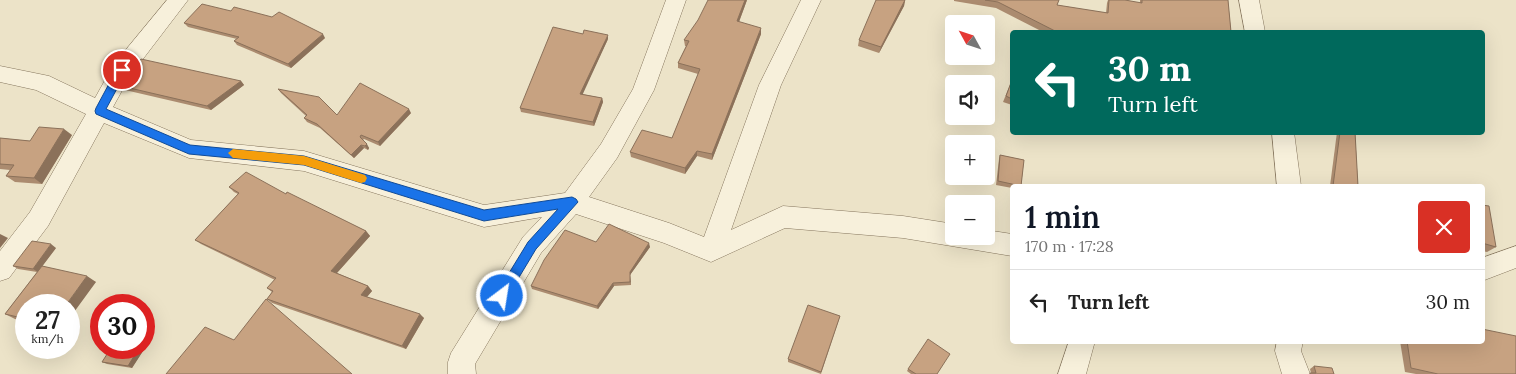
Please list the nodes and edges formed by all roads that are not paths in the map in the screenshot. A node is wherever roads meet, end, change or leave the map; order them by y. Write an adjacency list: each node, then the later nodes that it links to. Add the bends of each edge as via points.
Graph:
1 (178, 0): 7 (street, via 122,70)
2 (676, 0): 10 (street, via 643,90 609,151)
3 (811, 0): 14 (street, via 770,85)
4 (1249, 0): 5 (street)
5 (1255, 30)
6 (0, 74): 7 (street, via 41,82)
7 (100, 111): 10 (street, via 189,149 304,161 484,216); 17 (street, via 39,219)
8 (1283, 135): 9 (street)
9 (1288, 184)
10 (572, 202): 14 (street); 20 (street, via 532,245 461,362)
11 (945, 235): 14 (street, via 783,217)
12 (995, 242): 13 (street)
13 (1010, 245)
14 (711, 251)
15 (1516, 257): 16 (street)
16 (1485, 269)
17 (0, 270)
18 (1081, 344): 21 (street)
19 (1289, 344): 22 (street, via 1288,351)
20 (462, 374)
21 (1072, 374)
22 (1296, 374)

